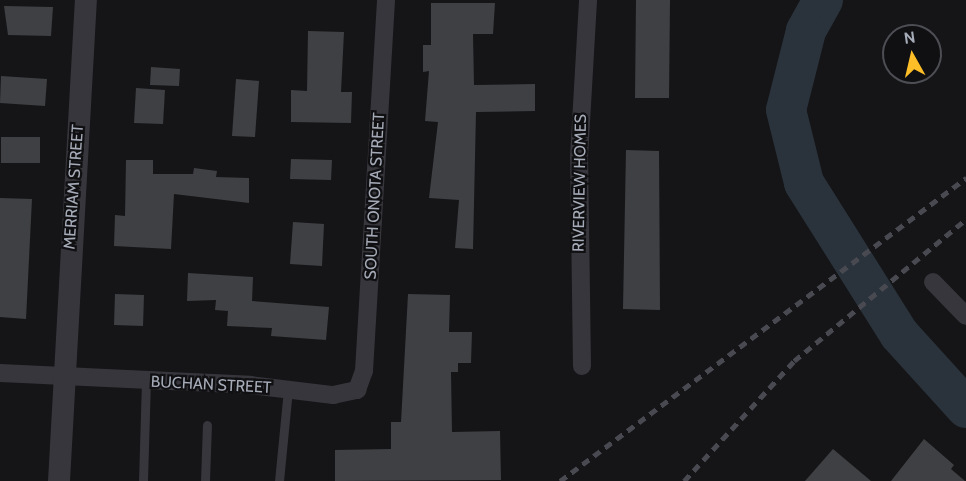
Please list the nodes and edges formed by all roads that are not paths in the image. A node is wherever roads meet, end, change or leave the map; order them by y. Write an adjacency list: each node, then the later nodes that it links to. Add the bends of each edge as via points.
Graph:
1 (86, 0): 8 (street, MERRIAM STREET)
2 (386, 0): 11 (street, SOUTH ONOTA STREET, via 364,370)
3 (588, 0): 6 (street, RIVERVIEW HOMES, via 579,157)
4 (933, 282): 5 (street)
5 (966, 316)
6 (582, 366)
7 (0, 373): 8 (street, BUCHAN STREET)
8 (65, 374): 9 (street, BUCHAN STREET); 13 (street, MERRIAM STREET)
9 (146, 381): 10 (street, BUCHAN STREET); 14 (lane)
10 (288, 390): 11 (street, BUCHAN STREET, via 333,396); 16 (lane)
11 (357, 390)
12 (207, 425): 15 (lane)
13 (59, 481)
14 (142, 481)
15 (205, 481)
16 (279, 481)

